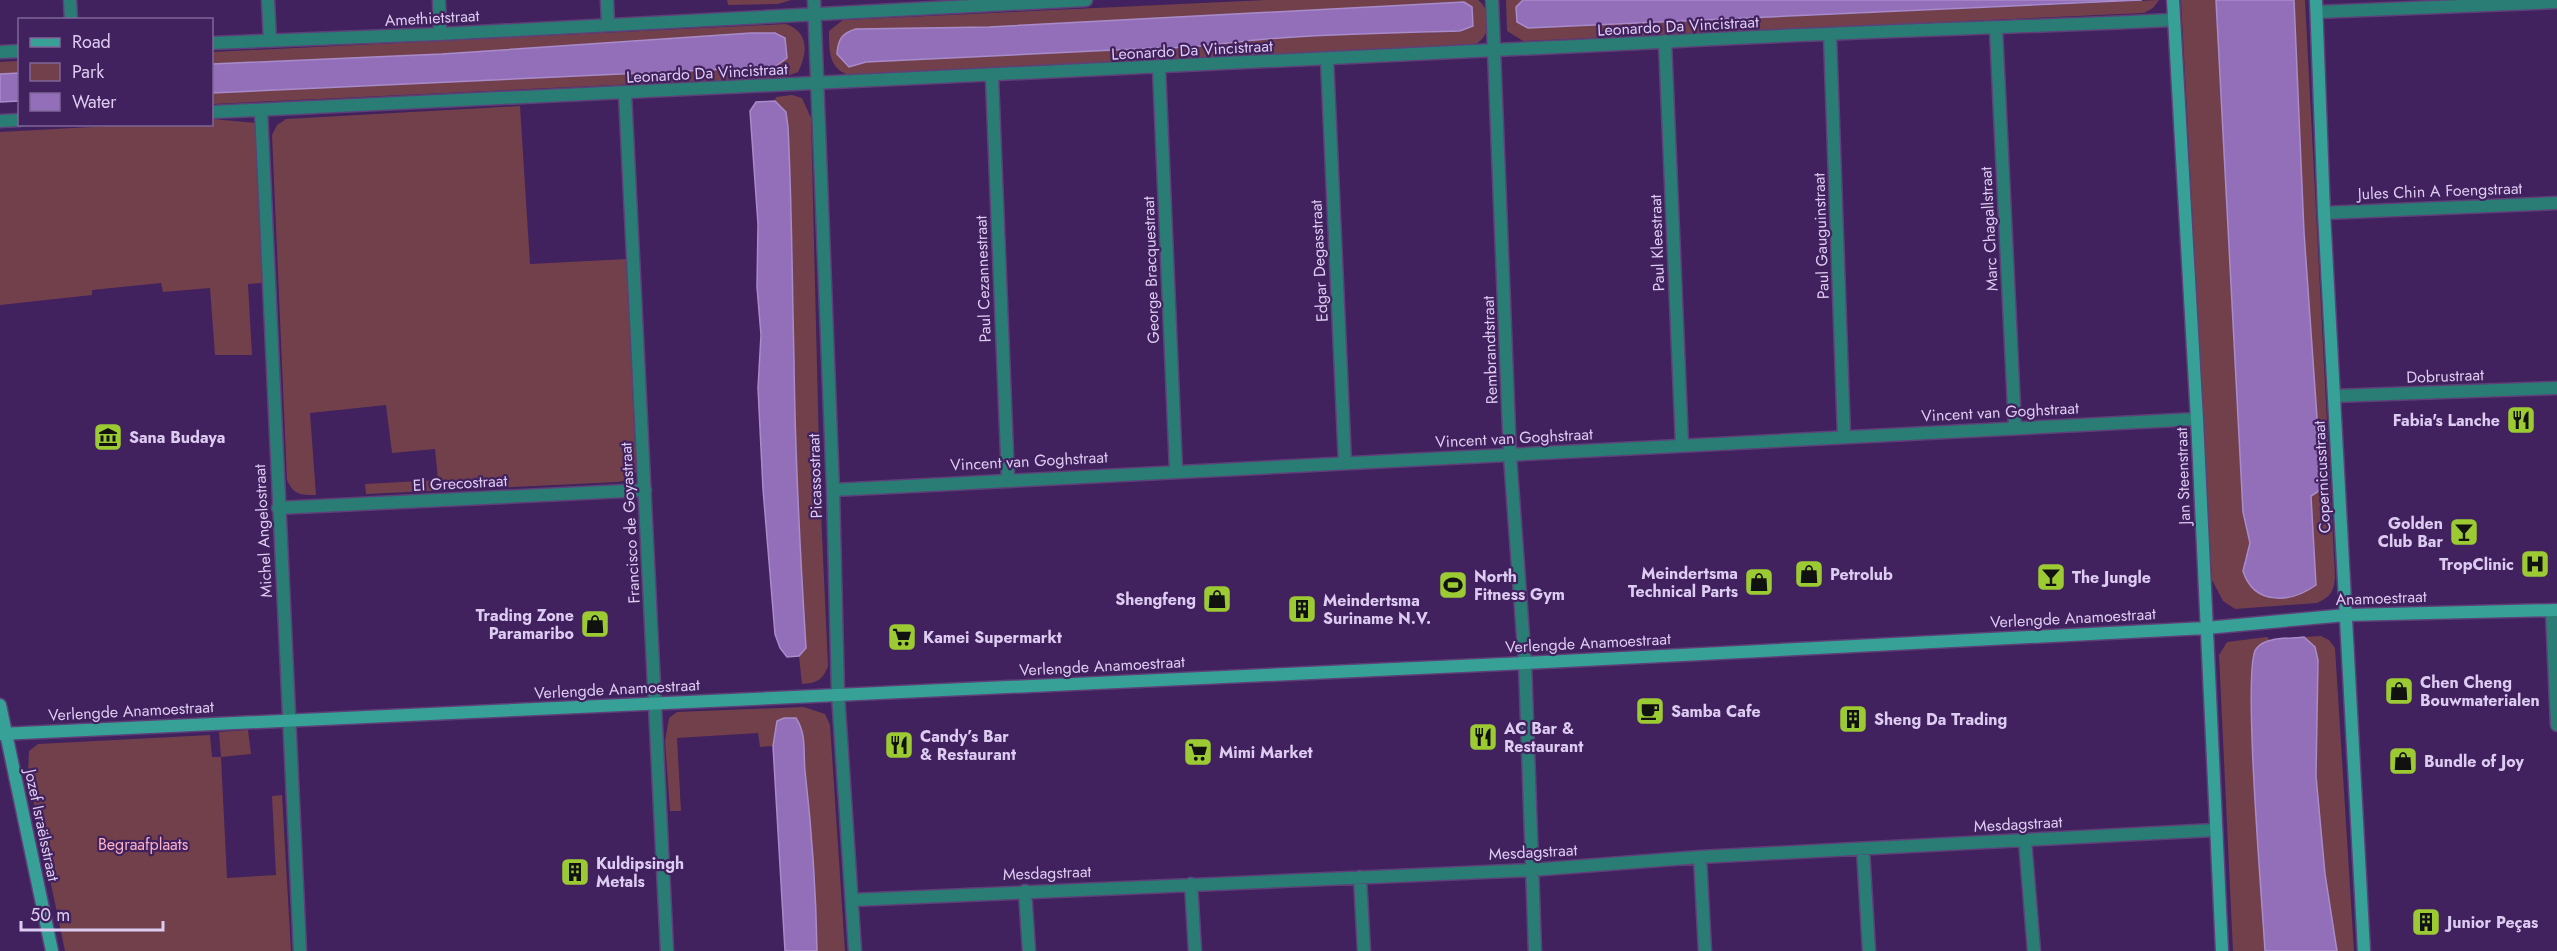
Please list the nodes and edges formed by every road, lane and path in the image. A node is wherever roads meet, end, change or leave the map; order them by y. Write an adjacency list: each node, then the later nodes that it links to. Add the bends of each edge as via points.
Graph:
1 (70, 0): 13 (street)
2 (268, 0): 19 (street)
3 (439, 0): 17 (street)
4 (607, 0): 15 (street)
5 (814, 0): 12 (street, Picassostraat)
6 (1086, 0): 9 (street, Amethietstraat)
7 (1492, 0): 24 (street, Rembrandtstraat)
8 (2173, 0): 14 (street, Jan Steenstraat)
9 (988, 2): 12 (street, Amethietstraat)
10 (2557, 2): 11 (street)
11 (2316, 6): 35 (street, Copernicusstraat)
12 (814, 14): 15 (street, Amethietstraat); 28 (street, Picassostraat)
13 (71, 18)
14 (2174, 20): 16 (street, Leonardo Da Vincistraat); 38 (street, Jan Steenstraat)
15 (608, 24): 17 (street, Amethietstraat)
16 (1996, 28): 18 (street, Leonardo Da Vincistraat); 39 (street, Marc Chagallstraat)
17 (440, 34): 19 (street, Amethietstraat)
18 (1830, 36): 20 (street, Leonardo Da Vincistraat); 40 (street, Paul Gauguinstraat)
19 (270, 41): 21 (street, Amethietstraat)
20 (1665, 41): 24 (street, Leonardo Da Vincistraat); 41 (street, Paul Kleestraat)
21 (213, 43)
22 (18, 51): 23 (street)
23 (0, 52)
24 (1495, 53): 25 (street, Leonardo Da Vincistraat); 42 (street, Rembrandtstraat)
25 (1327, 59): 26 (street, Leonardo Da Vincistraat); 43 (street, Edgar Degasstraat)
26 (1159, 68): 27 (street, Leonardo Da Vincistraat); 44 (street, George Bracquestraat)
27 (992, 78): 28 (street, Leonardo Da Vincistraat); 45 (street, Paul Cezannestraat)
28 (815, 84): 29 (street, Leonardo Da Vincistraat); 47 (street, Picassostraat)
29 (625, 93): 30 (street, Leonardo Da Vincistraat); 46 (street, Francisco de Goyastraat)
30 (261, 110): 31 (street, Leonardo Da Vincistraat); 48 (street, Michel Angelostraat)
31 (213, 112)
32 (18, 120): 33 (street)
33 (0, 121)
34 (2557, 203): 35 (street, Jules Chin A Foengstraat)
35 (2324, 213): 37 (street, Copernicusstraat)
36 (2557, 388): 37 (street, Dobrustraat)
37 (2334, 396): 50 (street, Copernicusstraat)
38 (2197, 419): 39 (street, Vincent van Goghstraat); 51 (street, Jan Steenstraat)
39 (2015, 428): 40 (street, Vincent van Goghstraat)
40 (1845, 436): 41 (street, Vincent van Goghstraat)
41 (1682, 444): 42 (street, Vincent van Goghstraat)
42 (1510, 456): 43 (street, Vincent van Goghstraat); 52 (street, Rembrandtstraat)
43 (1345, 463): 44 (street, Vincent van Goghstraat)
44 (1176, 470): 45 (street, Vincent van Goghstraat)
45 (1008, 478): 47 (street, Vincent van Goghstraat)
46 (645, 490): 48 (street, El Grecostraat); 54 (street, Francisco de Goyastraat)
47 (833, 490): 53 (street, Picassostraat)
48 (278, 508): 56 (street, Michel Angelostraat)
49 (2555, 610): 50 (street, Anamoestraat); 57 (street)
50 (2346, 615): 51 (street, Anamoestraat); 80 (street, Copernicusstraat)
51 (2206, 628): 52 (street, Verlengde Anamoestraat); 59 (street, Jan Steenstraat)
52 (1525, 663): 53 (street, Verlengde Anamoestraat); 63 (street, Rembrandtstraat)
53 (838, 694): 54 (street, Verlengde Anamoestraat); 67 (street, Picassostraat)
54 (656, 704): 56 (street, Verlengde Anamoestraat); 70 (street, Francisco de Goyastraat)
55 (0, 705): 58 (street, Jozef Israëlsstraat)
56 (290, 721): 58 (street, Verlengde Anamoestraat); 69 (street, Michel Angelostraat)
57 (2557, 725)
58 (3, 733): 68 (street, Jozef Israëlsstraat)
59 (2215, 830): 60 (street, Mesdagstraat); 79 (street, Jan Steenstraat)
60 (2025, 840): 61 (street, Mesdagstraat); 78 (street)
61 (1863, 849): 62 (street, Mesdagstraat); 77 (street)
62 (1700, 857): 63 (street, Mesdagstraat); 76 (street)
63 (1531, 870): 64 (street, Mesdagstraat); 75 (street, Rembrandtstraat)
64 (1360, 877): 65 (street, Mesdagstraat); 74 (street)
65 (1191, 884): 66 (street, Mesdagstraat); 73 (street)
66 (1025, 891): 67 (street, Mesdagstraat); 72 (street)
67 (852, 900): 71 (street, Picassostraat)
68 (52, 951)
69 (300, 951)
70 (667, 951)
71 (855, 951)
72 (1029, 951)
73 (1195, 951)
74 (1364, 951)
75 (1535, 951)
76 (1705, 951)
77 (1869, 951)
78 (2034, 951)
79 (2222, 951)
80 (2364, 951)

